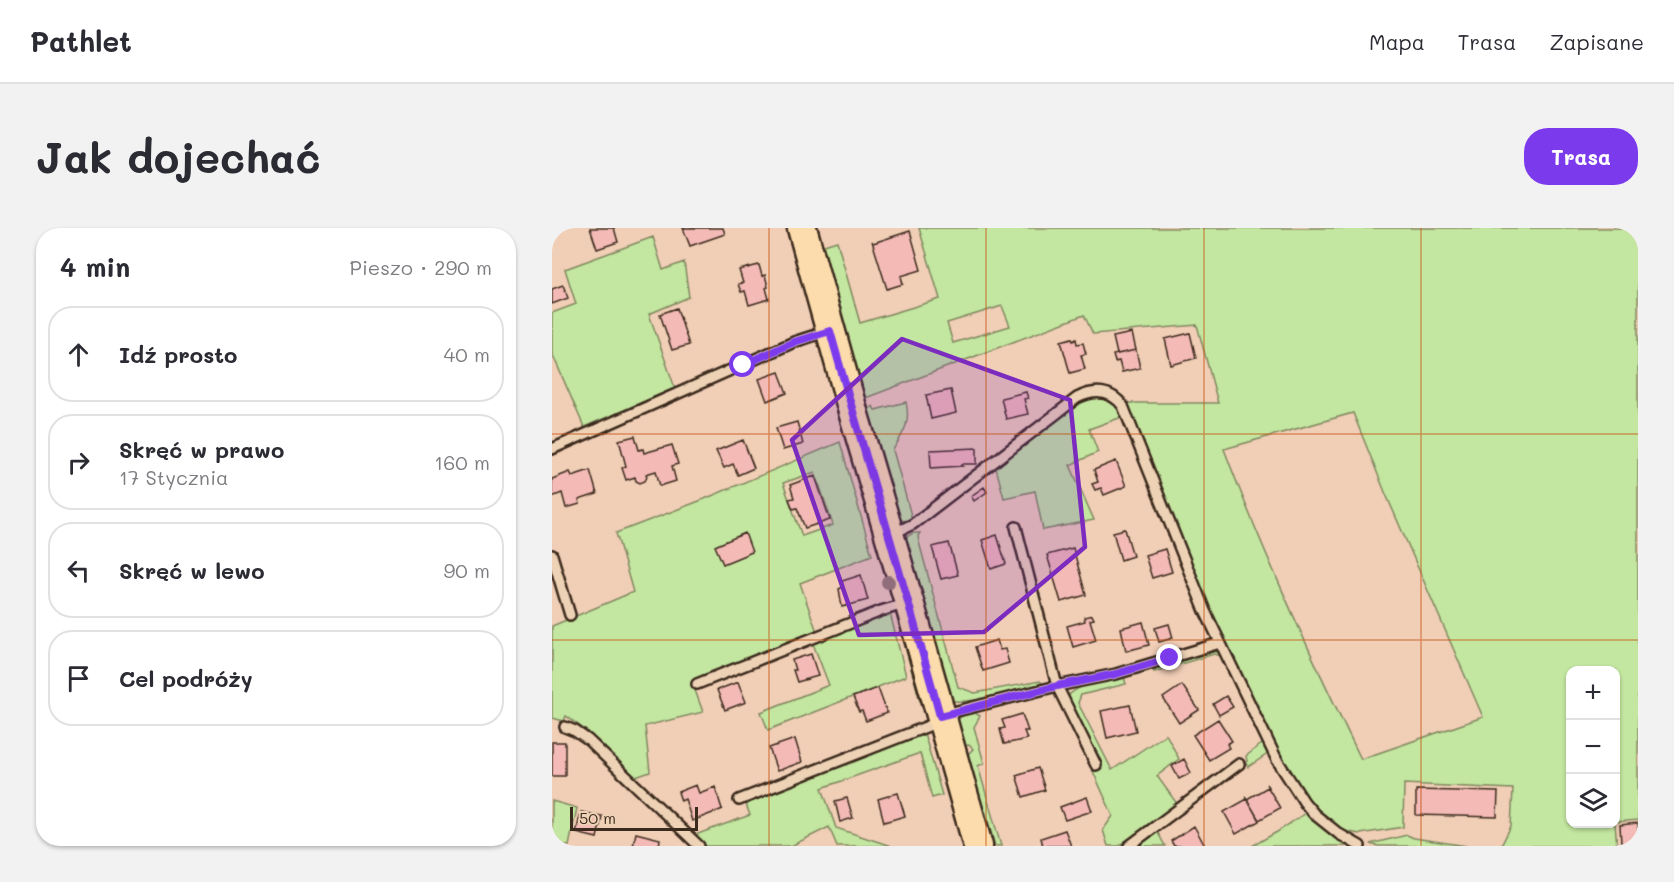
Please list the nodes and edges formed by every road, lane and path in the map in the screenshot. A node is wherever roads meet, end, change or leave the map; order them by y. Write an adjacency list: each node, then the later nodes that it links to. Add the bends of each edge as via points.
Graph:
1 (802, 228): 2 (main road)
2 (830, 331): 3 (lane, via 794,342); 5 (main road)
3 (552, 449)
4 (1016, 527): 11 (lane)
5 (890, 535): 7 (main road); 9 (lane, via 913,524 1077,398 1091,392 1108,393 1123,406)
6 (552, 555): 8 (lane)
7 (909, 602): 10 (lane); 12 (main road)
8 (570, 615)
9 (1220, 643): 11 (lane, via 1116,674); 20 (lane, via 1277,760 1304,802 1324,823)
10 (697, 684)
11 (1057, 686): 12 (lane); 15 (lane)
12 (941, 718): 16 (lane); 18 (main road)
13 (565, 727): 17 (lane, via 588,740)
14 (1239, 764): 19 (lane)
15 (1096, 765)
16 (739, 800)
17 (699, 846)
18 (978, 846)
19 (1129, 846)
20 (1360, 846)

